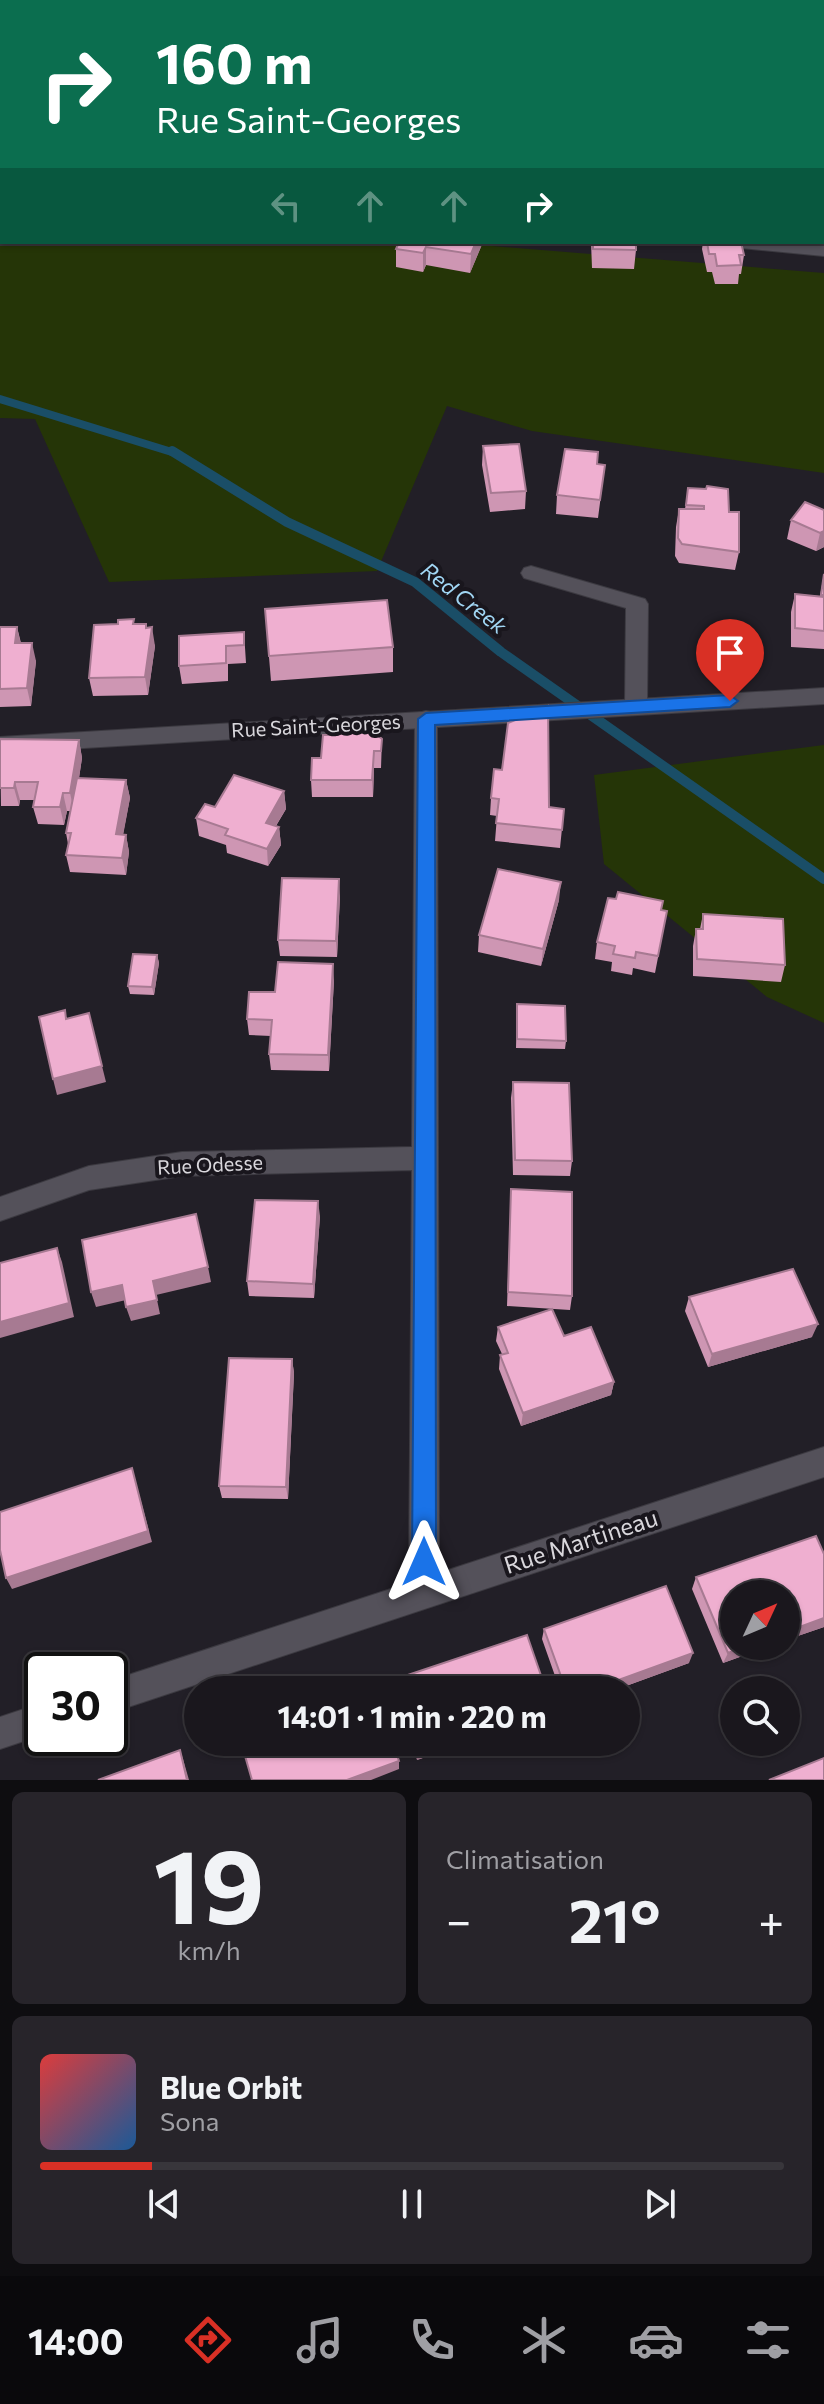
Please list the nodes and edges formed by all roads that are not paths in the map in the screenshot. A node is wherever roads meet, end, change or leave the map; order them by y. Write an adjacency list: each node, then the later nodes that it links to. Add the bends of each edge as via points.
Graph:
1 (752, 244): 2 (street)
2 (824, 251)
3 (531, 573): 5 (street, via 637,604)
4 (824, 696): 5 (street, Rue Saint-Georges)
5 (636, 706): 6 (street, Rue Saint-Georges)
6 (426, 719): 7 (street, Rue Saint-Georges); 8 (street)
7 (0, 745)
8 (425, 1158): 9 (street, Rue Odesse, via 182,1164 89,1178); 11 (street)
9 (0, 1209)
10 (824, 1462): 11 (street, Rue Martineau)
11 (424, 1593): 12 (street, Rue Martineau)
12 (128, 1691)
13 (24, 1725): 14 (street)
14 (0, 1733)

